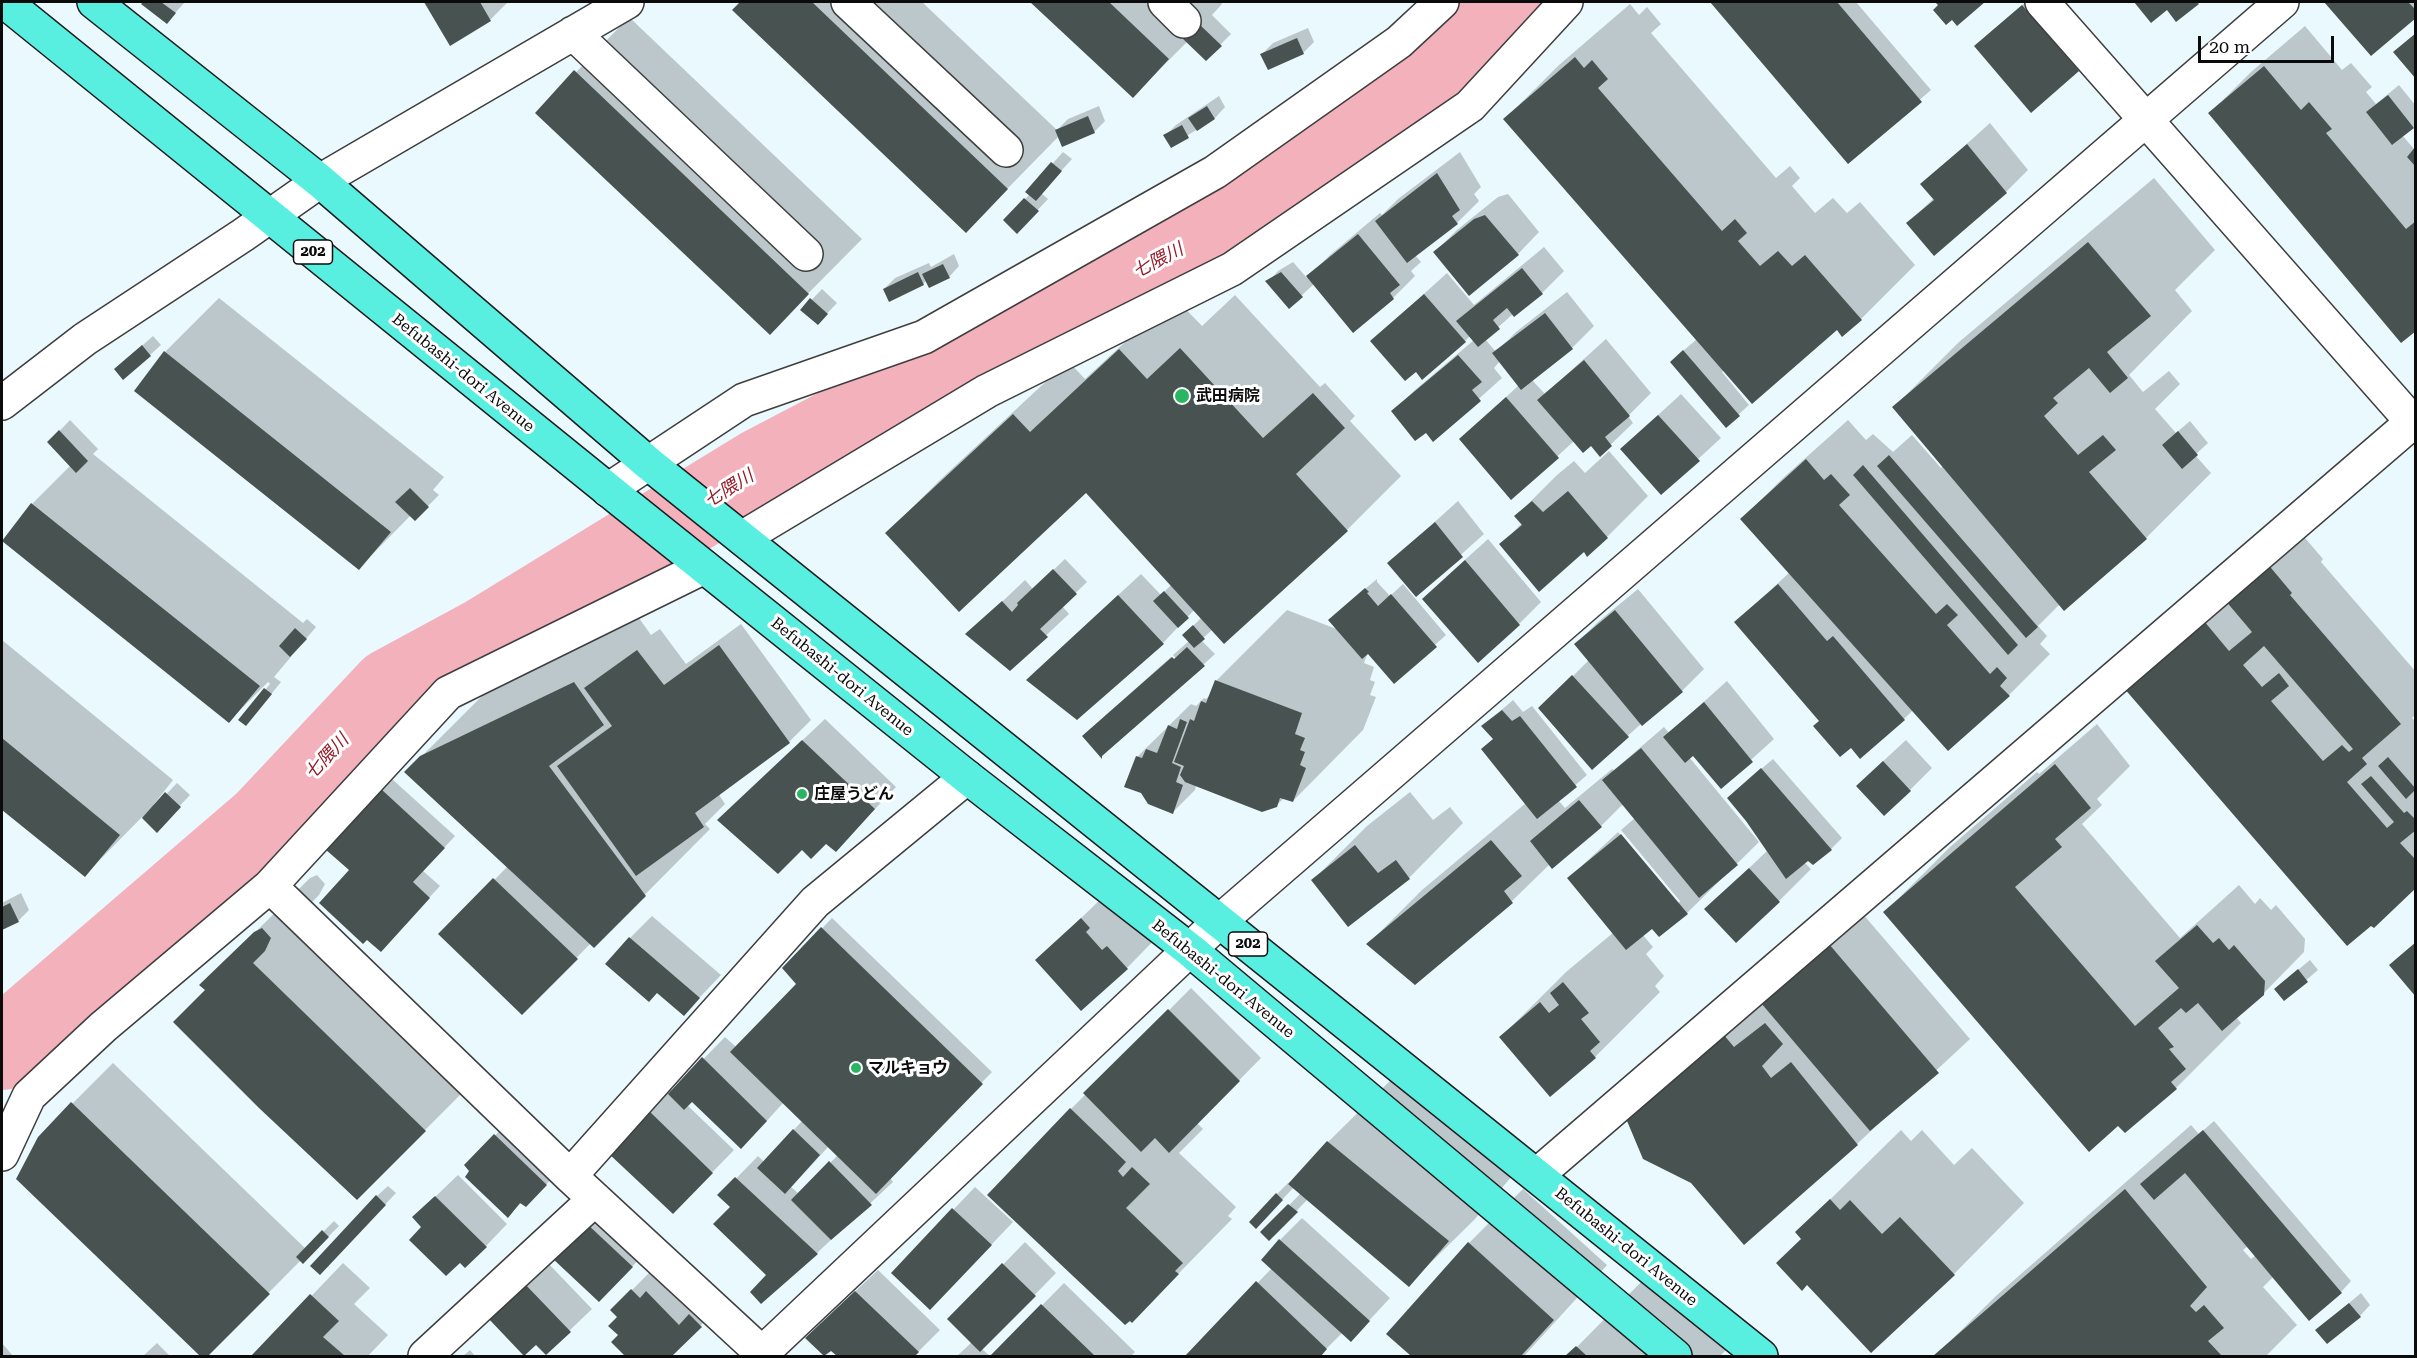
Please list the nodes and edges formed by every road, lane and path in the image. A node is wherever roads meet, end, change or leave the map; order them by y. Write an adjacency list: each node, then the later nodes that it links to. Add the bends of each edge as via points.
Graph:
1 (5, 2): 13 (highway, Befubashi-dori Avenue / 202)
2 (94, 2): 12 (highway, Befubashi-dori Avenue / 202)
3 (627, 2): 9 (street)
4 (848, 2): 11 (street)
5 (1442, 2): 17 (street, via 1399,42 1215,172 924,337 744,400)
6 (1566, 2): 19 (street, via 1470,106 1232,269 987,392)
7 (2042, 2): 10 (street)
8 (2282, 2): 10 (street)
9 (573, 33): 12 (street); 14 (street)
10 (2147, 119): 16 (street); 23 (street)
11 (1006, 150)
12 (320, 181): 13 (street); 17 (highway, Befubashi-dori Avenue / 202)
13 (270, 217): 15 (street, via 85,339); 18 (highway, Befubashi-dori Avenue / 202)
14 (806, 254)
15 (2, 403)
16 (2414, 422): 26 (street)
17 (657, 470): 18 (street); 19 (highway, Befubashi-dori Avenue / 202)
18 (615, 496): 20 (highway, Befubashi-dori Avenue / 202)
19 (738, 535): 23 (highway, Befubashi-dori Avenue / 202)
20 (699, 562): 21 (highway, Befubashi-dori Avenue / 202); 22 (street, via 448,693)
21 (967, 777): 24 (highway, Befubashi-dori Avenue / 202); 27 (street, via 815,902)
22 (270, 886): 25 (street, via 103,1027 29,1096); 27 (street)
23 (1220, 921): 24 (street); 26 (highway, Befubashi-dori Avenue / 202)
24 (1190, 950): 30 (street); 31 (highway, Befubashi-dori Avenue / 202)
25 (2, 1154)
26 (1537, 1174): 32 (highway, Befubashi-dori Avenue / 202)
27 (570, 1176): 28 (street)
28 (595, 1199): 29 (street); 30 (street)
29 (425, 1356)
30 (762, 1356)
31 (1676, 1356)
32 (1761, 1356)

